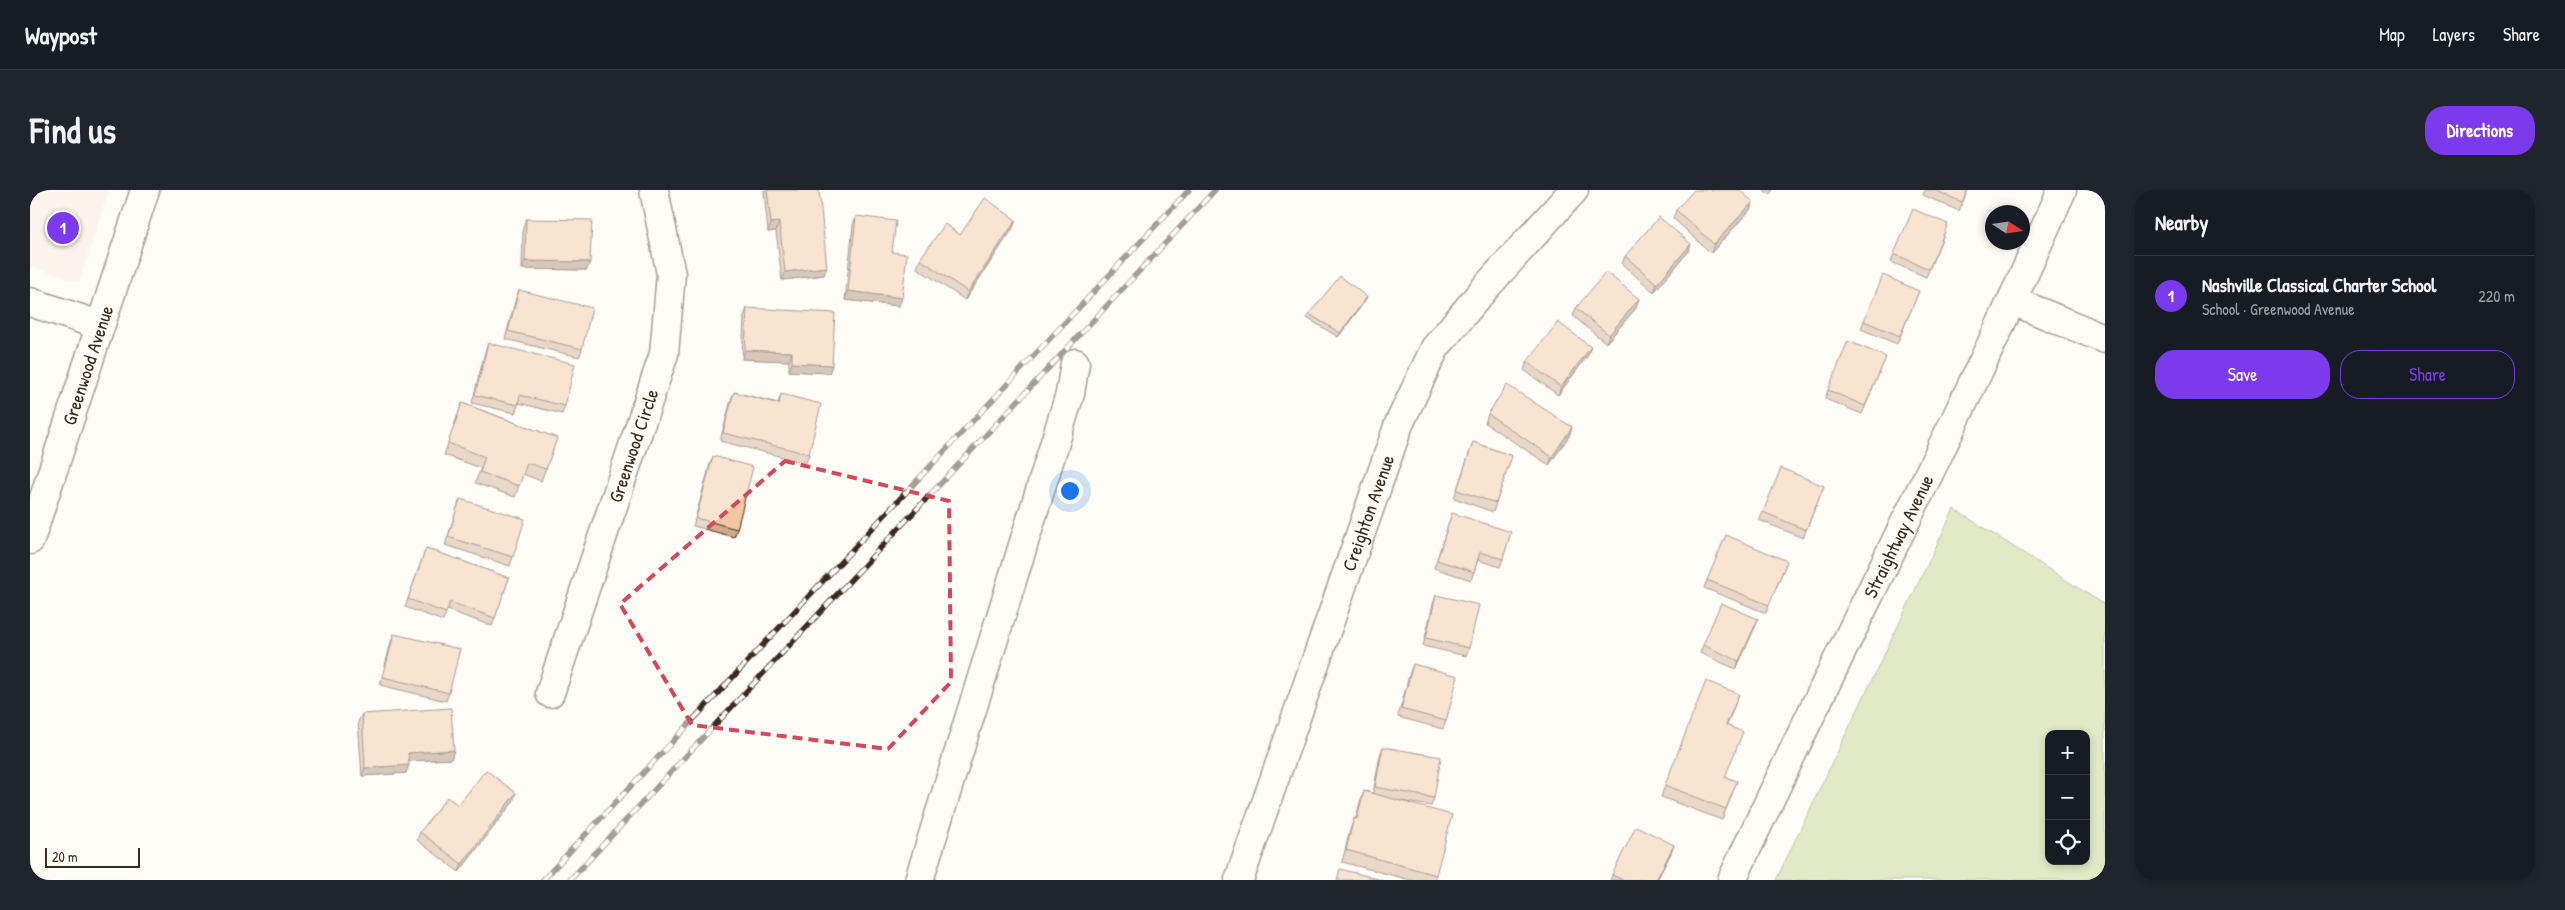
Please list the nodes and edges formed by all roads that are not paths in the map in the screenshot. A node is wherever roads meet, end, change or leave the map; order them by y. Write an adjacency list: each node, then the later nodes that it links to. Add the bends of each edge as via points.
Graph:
1 (145, 190): 7 (street, Greenwood Avenue)
2 (654, 190): 11 (street, Greenwood Circle, via 671,274 664,354)
3 (1574, 190): 13 (street, Creighton Avenue, via 1435,348 1399,424)
4 (2062, 190): 5 (street, Straightway Avenue)
5 (2013, 301): 8 (street); 14 (street, Straightway Avenue)
6 (30, 302): 7 (street)
7 (99, 325): 10 (street, Greenwood Avenue)
8 (2105, 339)
9 (1074, 364): 12 (street, via 1070,394)
10 (30, 540)
11 (550, 693)
12 (919, 880)
13 (1239, 880)
14 (1732, 880)

